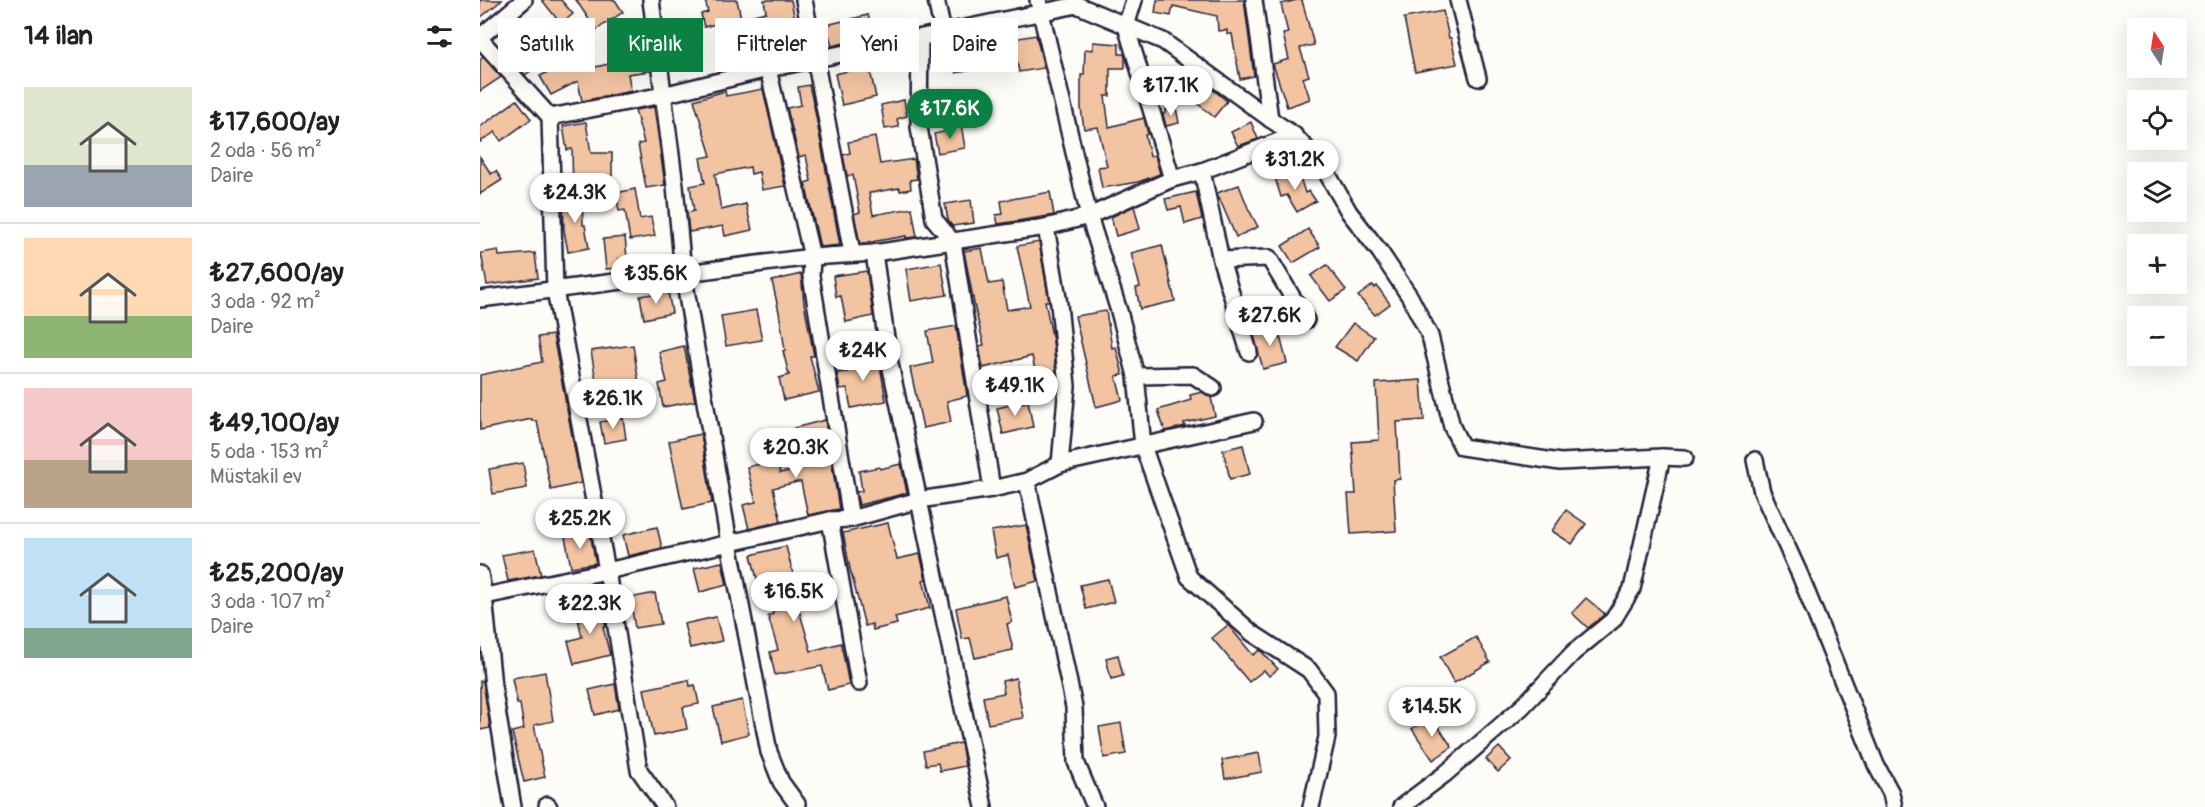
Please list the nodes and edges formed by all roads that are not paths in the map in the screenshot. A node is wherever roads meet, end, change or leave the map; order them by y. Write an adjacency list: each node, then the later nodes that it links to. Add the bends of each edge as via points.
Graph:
1 (524, 0): 14 (street)
2 (651, 0): 21 (street)
3 (804, 0): 9 (street)
4 (936, 0): 10 (street)
5 (1134, 0): 12 (street)
6 (1254, 0): 23 (street)
7 (1458, 0): 20 (street)
8 (1039, 6): 11 (street); 12 (street, via 1077,4); 27 (street)
9 (808, 18)
10 (940, 18)
11 (995, 18)
12 (1126, 26): 23 (street, via 1163,41); 26 (street)
13 (931, 36): 15 (street)
14 (480, 38): 22 (street)
15 (920, 39): 16 (street); 29 (street, via 919,127 932,208 934,219)
16 (828, 57)
17 (755, 72): 21 (street)
18 (769, 72): 32 (street)
19 (818, 72): 30 (street)
20 (1478, 78)
21 (663, 94): 22 (street); 34 (street)
22 (550, 117): 35 (street)
23 (1270, 119): 24 (street)
24 (1294, 135): 25 (street); 43 (street, via 1323,166 1349,212 1410,297 1430,336 1452,427 1462,447 1560,462)
25 (1202, 171): 26 (street); 33 (street)
26 (1172, 179): 27 (street)
27 (1089, 216): 28 (street); 39 (street)
28 (1046, 227): 29 (street); 46 (street, via 1067,386)
29 (953, 242): 31 (street); 48 (street)
30 (852, 253): 31 (street); 32 (street)
31 (874, 253): 49 (street, via 889,359)
32 (812, 257): 34 (street); 50 (street, via 811,276)
33 (1221, 260): 37 (street, via 1269,258); 38 (street)
34 (683, 273): 35 (street); 52 (street)
35 (555, 290): 36 (street); 53 (street)
36 (480, 299)
37 (1306, 320)
38 (1249, 352)
39 (1136, 376): 40 (street, via 1193,375); 42 (street)
40 (1213, 388)
41 (1254, 420): 42 (street)
42 (1143, 446): 46 (street); 62 (street, via 1189,577 1252,633 1309,670 1326,693 1327,737)
43 (1662, 457): 44 (street); 63 (street, via 1632,589 1613,620 1573,653 1522,707)
44 (1685, 458)
45 (1755, 460): 64 (street, via 1762,492)
46 (1060, 464): 47 (street)
47 (1028, 481): 48 (street); 61 (street, via 1074,707 1076,762)
48 (992, 489): 49 (street)
49 (919, 500): 50 (street); 60 (street)
50 (851, 519): 51 (street)
51 (830, 520): 52 (street); 56 (street)
52 (729, 543): 53 (street); 57 (street, via 769,752 781,782)
53 (607, 571): 55 (street); 59 (street, via 639,770)
54 (480, 574): 55 (street)
55 (482, 597): 58 (street)
56 (859, 683)
57 (797, 804)
58 (513, 807)
59 (665, 807)
60 (984, 807)
61 (1095, 807)
62 (1311, 807)
63 (1401, 807)
64 (1894, 807)

